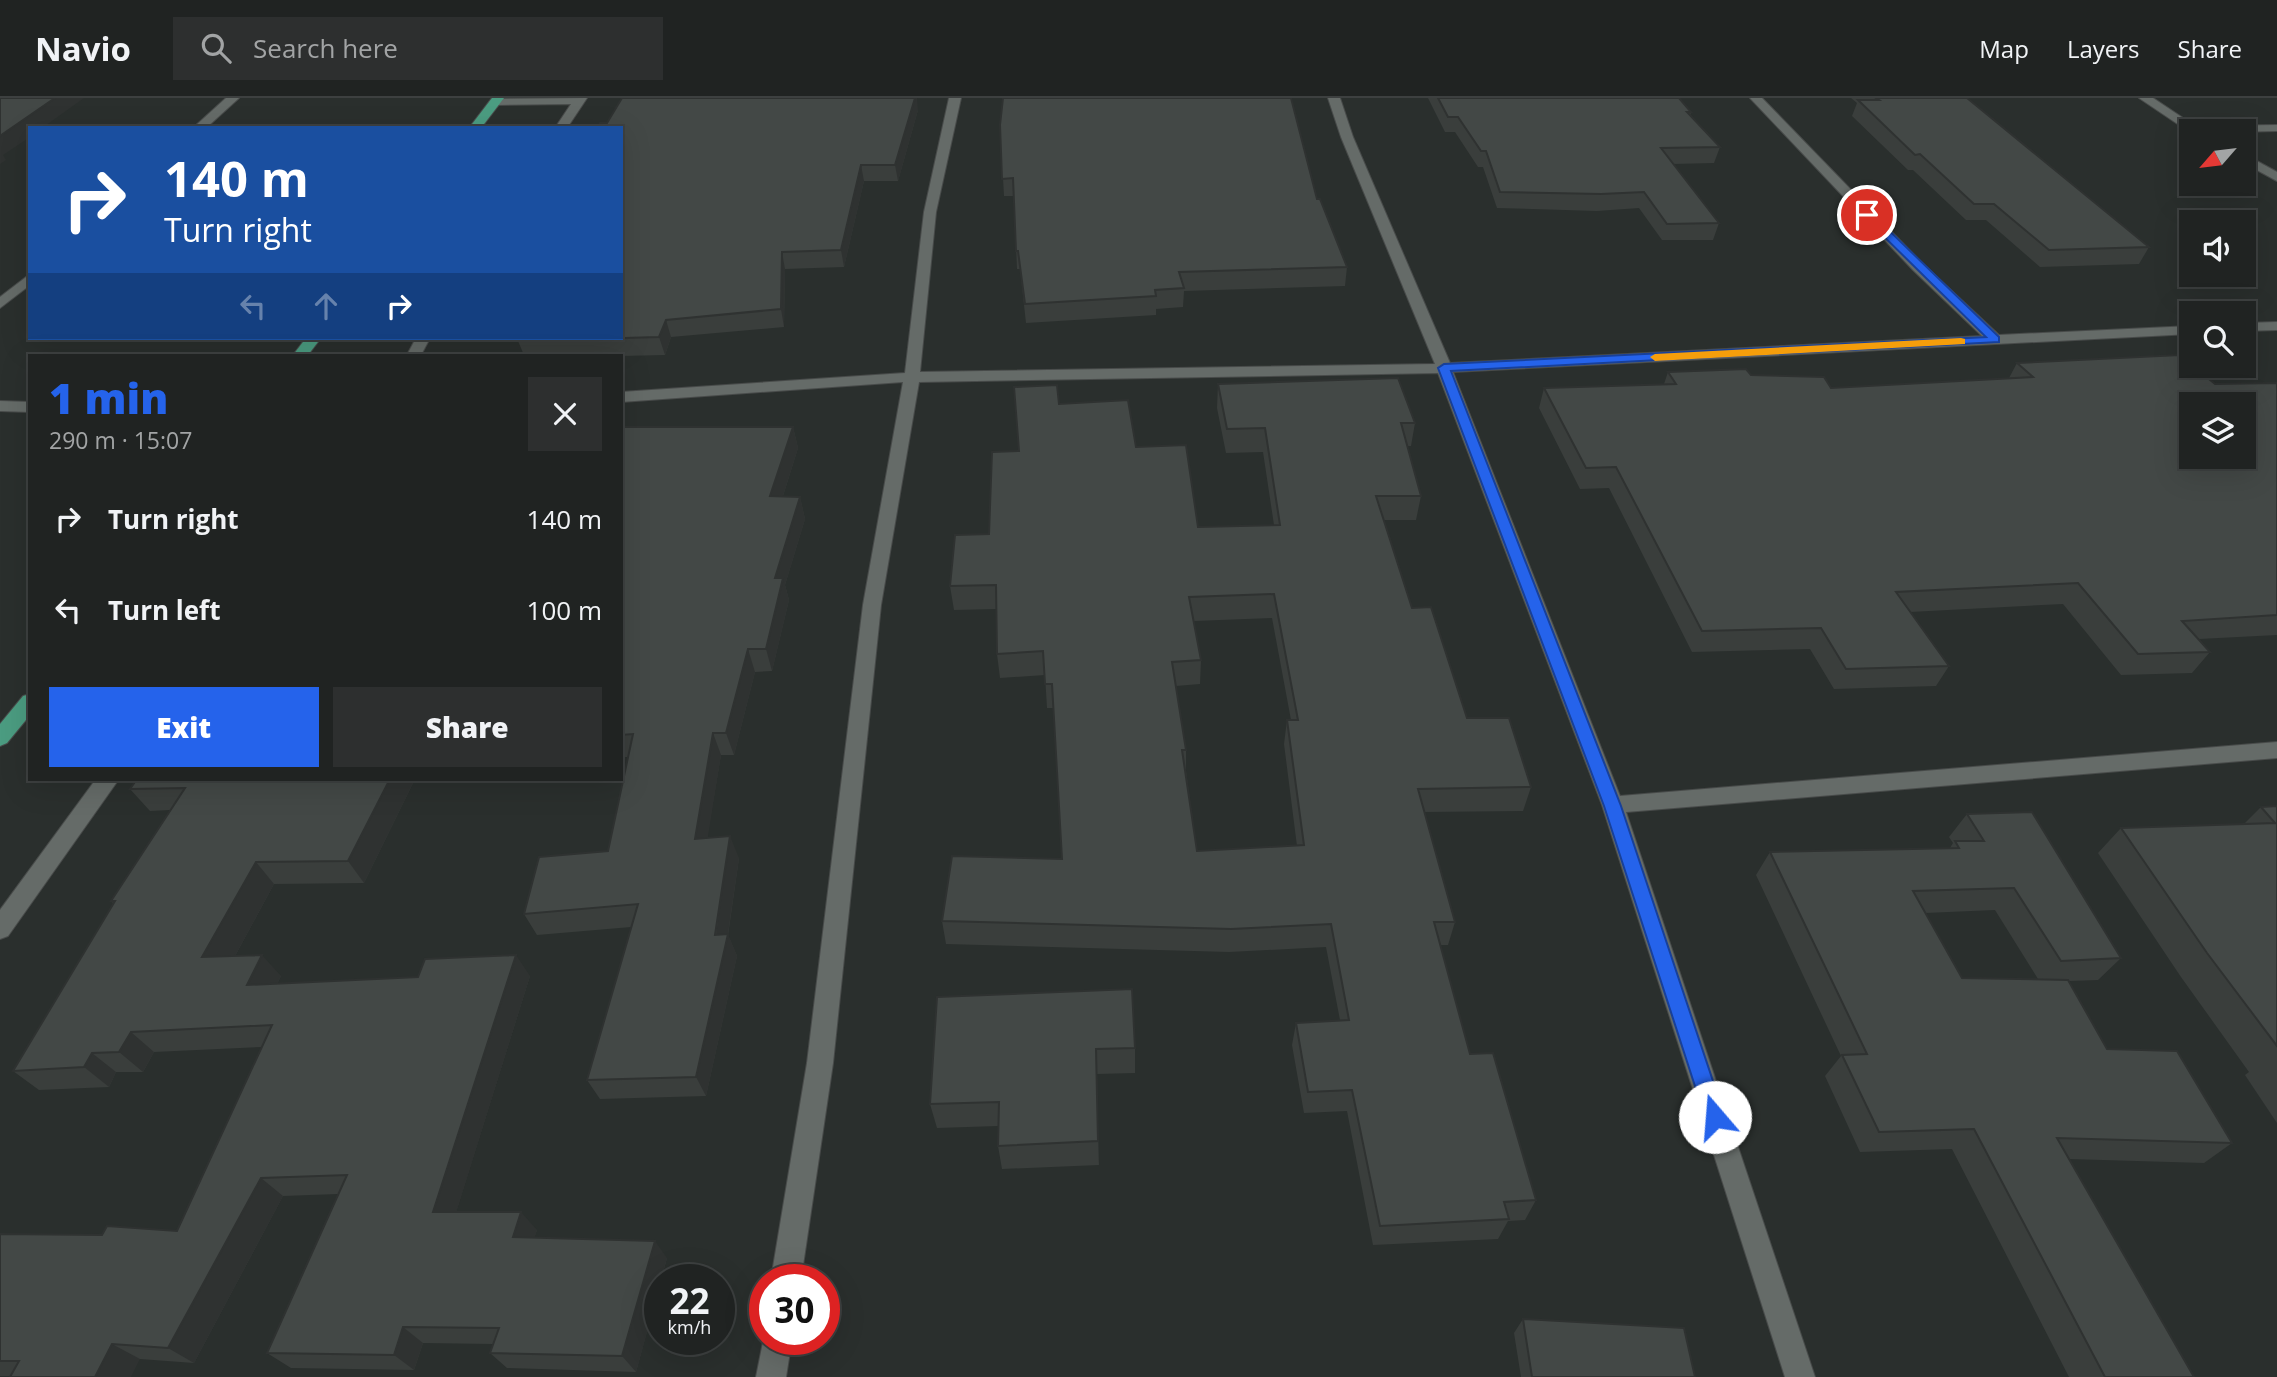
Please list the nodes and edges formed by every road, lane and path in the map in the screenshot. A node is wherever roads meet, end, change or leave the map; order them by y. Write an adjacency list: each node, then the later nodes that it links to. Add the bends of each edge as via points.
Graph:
1 (233, 98): 9 (street)
2 (956, 98): 25 (street, via 930,212)
3 (1334, 98): 24 (street)
4 (1756, 98): 22 (street)
5 (2146, 98): 8 (street)
6 (580, 99): 7 (street); 11 (street)
7 (496, 100): 10 (main road)
8 (2179, 120)
9 (201, 126)
10 (476, 126)
11 (562, 126)
12 (2277, 128): 13 (street)
13 (2256, 129)
14 (2256, 165): 15 (street)
15 (2277, 177)
16 (28, 280): 17 (street)
17 (0, 304)
18 (2277, 326): 19 (street)
19 (2256, 327)
20 (2179, 331): 22 (street)
21 (312, 340): 23 (main road)
22 (1995, 340): 24 (street)
23 (301, 354)
24 (1444, 368): 25 (street); 33 (street)
25 (912, 377): 26 (street); 35 (street, via 872,605 820,1063)
26 (623, 397)
27 (0, 406): 28 (street)
28 (28, 407)
29 (28, 703): 30 (main road)
30 (0, 738)
31 (2277, 750): 33 (street)
32 (107, 781): 34 (street)
33 (1613, 806): 38 (street)
34 (0, 929)
35 (788, 1264)
36 (774, 1355): 37 (street)
37 (771, 1377)
38 (1800, 1377)

